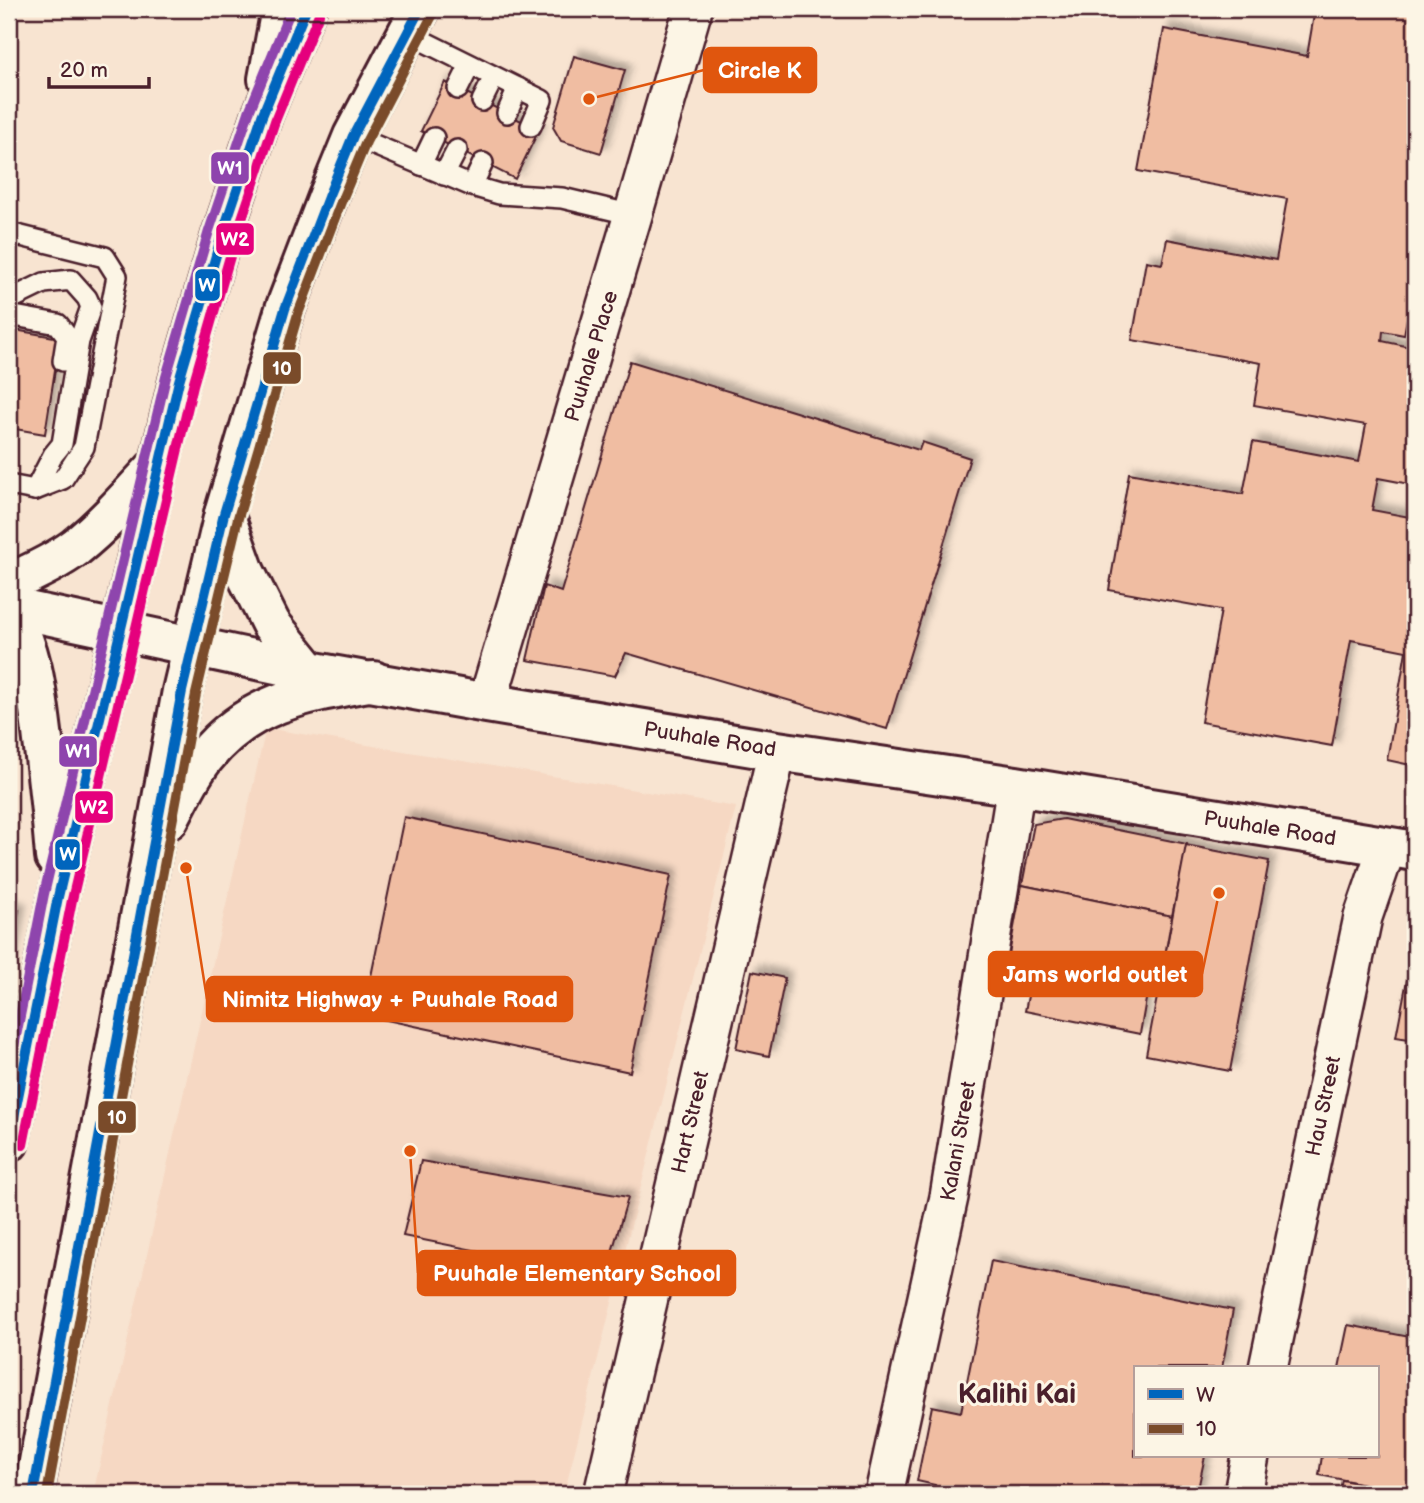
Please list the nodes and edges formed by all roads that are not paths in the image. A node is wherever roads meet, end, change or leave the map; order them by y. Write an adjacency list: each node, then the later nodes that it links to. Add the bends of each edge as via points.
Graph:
1 (281, 9): 11 (main road)
2 (306, 9): 11 (main road)
3 (693, 9): 22 (street, Puuhale Place)
4 (413, 21): 5 (lane); 13 (main road)
5 (470, 65): 6 (lane); 8 (lane)
6 (494, 77): 7 (lane); 9 (lane)
7 (518, 88): 10 (lane); 12 (lane, via 542,100)
8 (458, 89)
9 (482, 101)
10 (507, 113)
11 (262, 116): 27 (main road, via 218,248)
12 (531, 126)
13 (353, 136): 17 (lane); 30 (main road, via 285,310)
14 (434, 138): 17 (lane)
15 (457, 150): 18 (lane)
16 (483, 163): 20 (lane)
17 (421, 165): 18 (lane)
18 (444, 175): 20 (lane)
19 (508, 176): 21 (lane)
20 (472, 186): 21 (lane)
21 (499, 194): 22 (lane, via 562,198)
22 (634, 215): 37 (street, Puuhale Place)
23 (9, 233): 29 (lane, via 105,257 117,276 84,447 63,479)
24 (9, 300): 26 (lane, via 44,283 71,280 91,307 79,341 62,444)
25 (9, 315): 26 (lane, via 58,324 67,336 50,439)
26 (53, 455): 29 (lane)
27 (159, 464): 31 (main road, via 75,548); 33 (main road)
28 (9, 485): 29 (lane)
29 (34, 490)
30 (224, 514): 34 (main road); 35 (main road, via 271,624)
31 (9, 583)
32 (9, 607): 33 (main road, Puuhale Road); 42 (main road, via 38,688)
33 (121, 629): 34 (main road, Puuhale Road); 42 (main road)
34 (194, 645): 35 (main road, Puuhale Road); 40 (main road)
35 (309, 671): 36 (main road, Puuhale Road)
36 (374, 681): 37 (main road, Puuhale Road); 40 (main road, via 281,701 248,718 203,759)
37 (487, 703): 38 (main road, Puuhale Road)
38 (777, 751): 39 (main road, Puuhale Road); 47 (street, Hart Street)
39 (1016, 786): 41 (main road, Puuhale Road); 48 (street, Kalani Street, via 949,1197)
40 (154, 845): 46 (main road)
41 (1401, 849): 44 (street, Hau Street, via 1363,917)
42 (58, 897): 43 (main road)
43 (9, 1142)
44 (1268, 1366)
45 (1250, 1458): 49 (street)
46 (33, 1494)
47 (603, 1494)
48 (884, 1494)
49 (1243, 1494)

